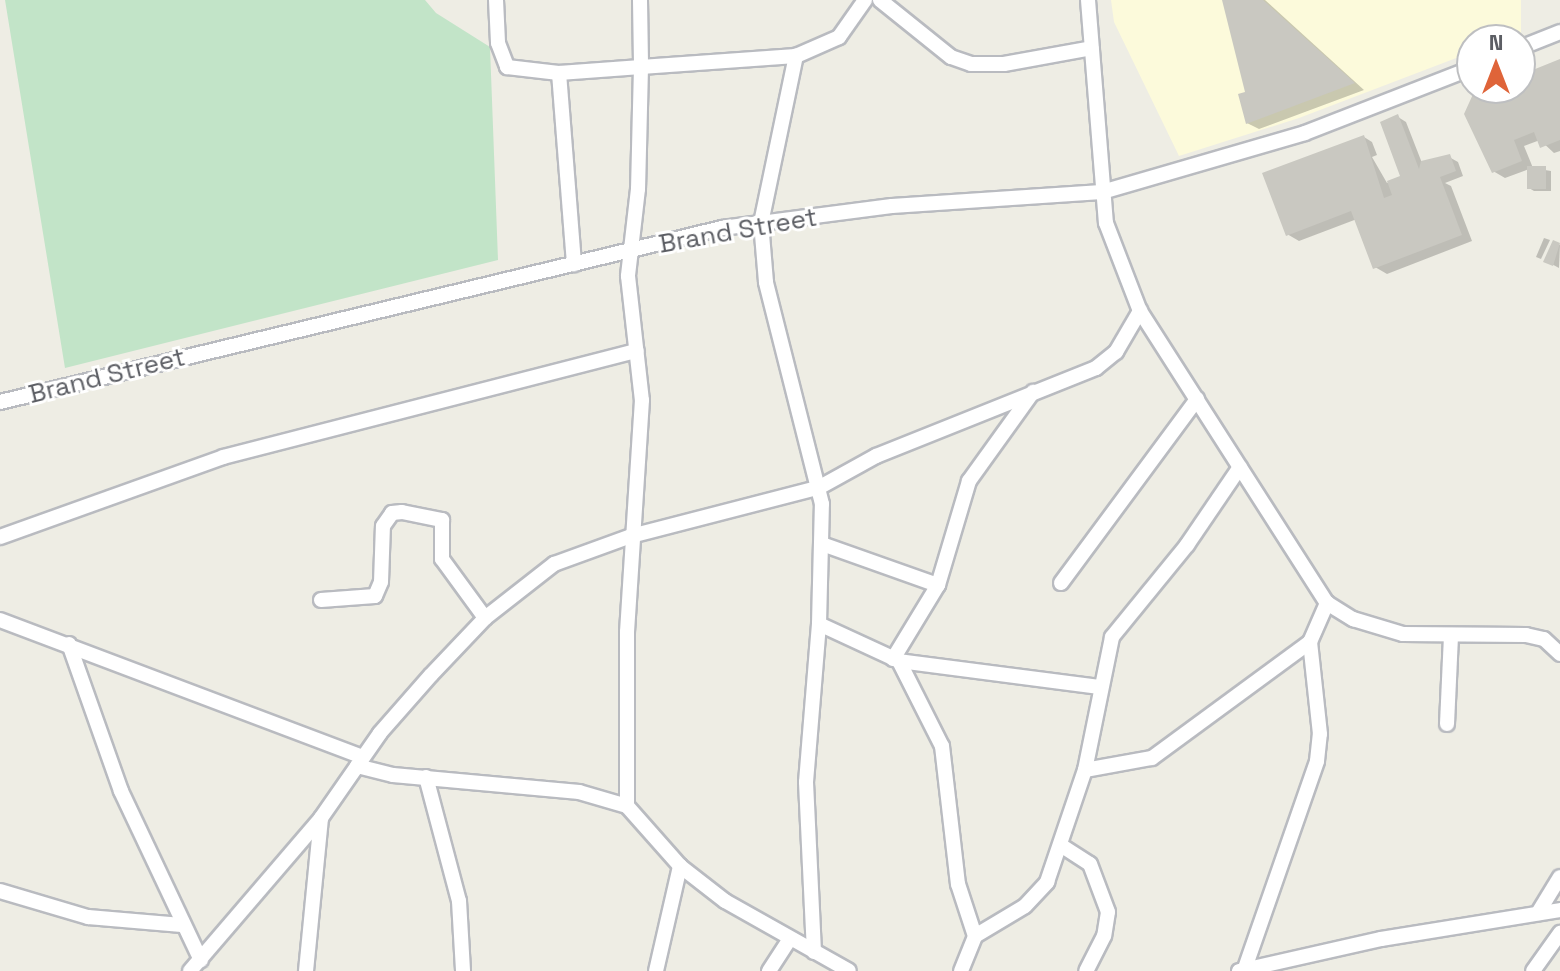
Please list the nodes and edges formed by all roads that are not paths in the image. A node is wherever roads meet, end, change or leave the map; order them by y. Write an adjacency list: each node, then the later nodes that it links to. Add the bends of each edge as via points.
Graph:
1 (496, 0): 11 (street, via 498,43 507,67)
2 (640, 0): 10 (street)
3 (865, 0): 9 (street, via 839,37)
4 (880, 0): 8 (street, via 951,57 971,64 1004,64)
5 (1088, 0): 8 (street)
6 (1560, 32): 7 (street)
7 (1536, 42)
8 (1092, 48): 13 (street)
9 (796, 56): 10 (street); 14 (street)
10 (641, 67): 11 (street); 15 (street)
11 (559, 73): 16 (street)
12 (1456, 74): 13 (street, Brand Street, via 1305,133)
13 (1102, 192): 14 (street, Brand Street, via 892,206); 17 (street, via 1106,223)
14 (761, 223): 15 (street, Brand Street); 23 (street, via 766,282)
15 (631, 251): 16 (street, Brand Street); 18 (street, via 629,291)
16 (574, 264): 21 (street, Brand Street)
17 (1140, 311): 19 (street, via 1116,352 1096,368); 20 (street)
18 (637, 351): 24 (street, via 642,400); 25 (street, via 223,457)
19 (1033, 392): 23 (street, via 876,456); 28 (street, via 969,481)
20 (1197, 399): 22 (street); 27 (street)
21 (0, 402)
22 (1240, 467): 30 (street); 39 (street, via 1187,545 1120,623)
23 (820, 487): 24 (street); 26 (street)
24 (631, 536): 31 (street, via 554,564); 44 (street)
25 (0, 537)
26 (822, 544): 28 (street); 33 (street)
27 (1061, 583)
28 (938, 585): 38 (street)
29 (321, 600): 31 (street, via 375,596 381,582 383,526 392,513 402,512 442,520 442,559)
30 (1327, 603): 34 (street, via 1377,628 1416,637); 35 (street)
31 (485, 618): 41 (street)
32 (0, 620): 36 (street)
33 (819, 624): 38 (street); 56 (street, via 806,782)
34 (1451, 636): 37 (street, via 1526,635 1544,639); 40 (street)
35 (1310, 642): 42 (street, via 1152,758); 65 (street, via 1320,734 1317,761)
36 (69, 644): 41 (street); 52 (street, via 121,791)
37 (1560, 654)
38 (896, 660): 39 (street); 54 (street, via 942,746 958,884)
39 (1098, 687): 42 (street)
40 (1447, 724)
41 (360, 762): 43 (street); 45 (street)
42 (1085, 770): 46 (street)
43 (426, 777): 44 (street, via 579,792); 59 (street, via 459,901)
44 (627, 806): 47 (street)
45 (321, 818): 57 (street); 58 (street)
46 (1062, 846): 54 (street, via 1034,898); 64 (street, via 1090,864 1108,912 1104,936)
47 (680, 866): 55 (street); 60 (street)
48 (1560, 877): 51 (street)
49 (0, 891): 52 (street, via 88,917)
50 (1560, 910): 51 (street)
51 (1538, 913): 65 (street)
52 (182, 925): 57 (street)
53 (1560, 933): 66 (street)
54 (975, 936): 63 (street)
55 (789, 940): 56 (street); 61 (street)
56 (814, 952): 62 (street)
57 (196, 966)
58 (306, 971)
59 (463, 971)
60 (656, 971)
61 (769, 971)
62 (849, 971)
63 (961, 971)
64 (1086, 971)
65 (1242, 971)
66 (1533, 971)

